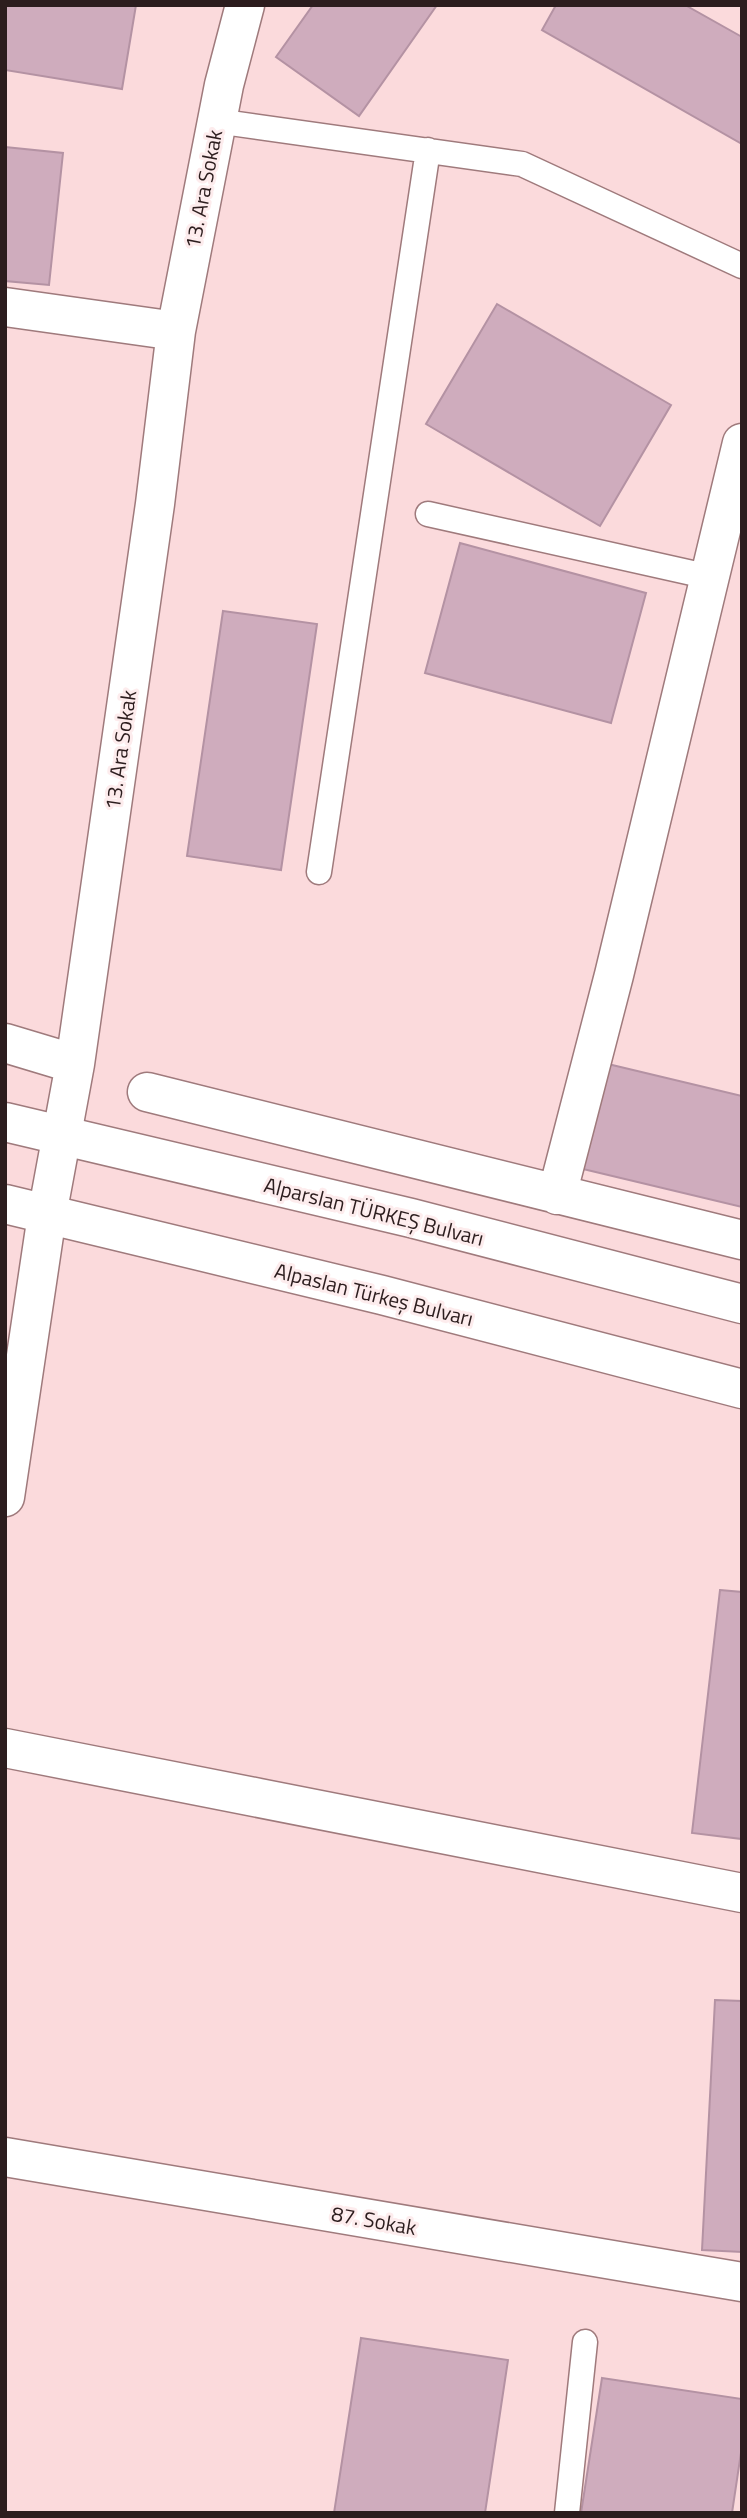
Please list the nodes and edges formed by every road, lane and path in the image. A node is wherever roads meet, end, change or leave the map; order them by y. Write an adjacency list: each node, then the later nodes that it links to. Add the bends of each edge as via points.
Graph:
1 (244, 5): 2 (street, 13. Ara Sokak)
2 (216, 121): 3 (lane); 6 (street, 13. Ara Sokak)
3 (428, 150): 4 (lane, via 522,164); 10 (lane)
4 (742, 266)
5 (5, 307): 6 (street)
6 (176, 331): 12 (street, 13. Ara Sokak)
7 (742, 443): 9 (street)
8 (428, 514): 9 (lane)
9 (709, 577): 16 (street, via 618,962)
10 (319, 872)
11 (5, 1043): 12 (street)
12 (75, 1064): 15 (street, 13. Ara Sokak)
13 (147, 1093): 16 (street)
14 (5, 1122): 15 (street, Alparslan TÜRKEŞ Bulvarı)
15 (63, 1137): 18 (street, 13. Ara Sokak); 20 (street, Alparslan TÜRKEŞ Bulvarı, via 411,1218)
16 (557, 1195): 19 (street)
17 (5, 1204): 18 (street, Alpaslan Türkeş Bulvarı)
18 (47, 1215): 21 (street, Alpaslan Türkeş Bulvarı, via 369,1292); 22 (street, 13. Ara Sokak)
19 (742, 1240)
20 (742, 1304)
21 (742, 1389)
22 (5, 1497)
23 (5, 1748): 24 (street)
24 (742, 1893)
25 (5, 2157): 26 (street, 87. Sokak)
26 (742, 2282)
27 (585, 2342): 28 (lane)
28 (566, 2513)

